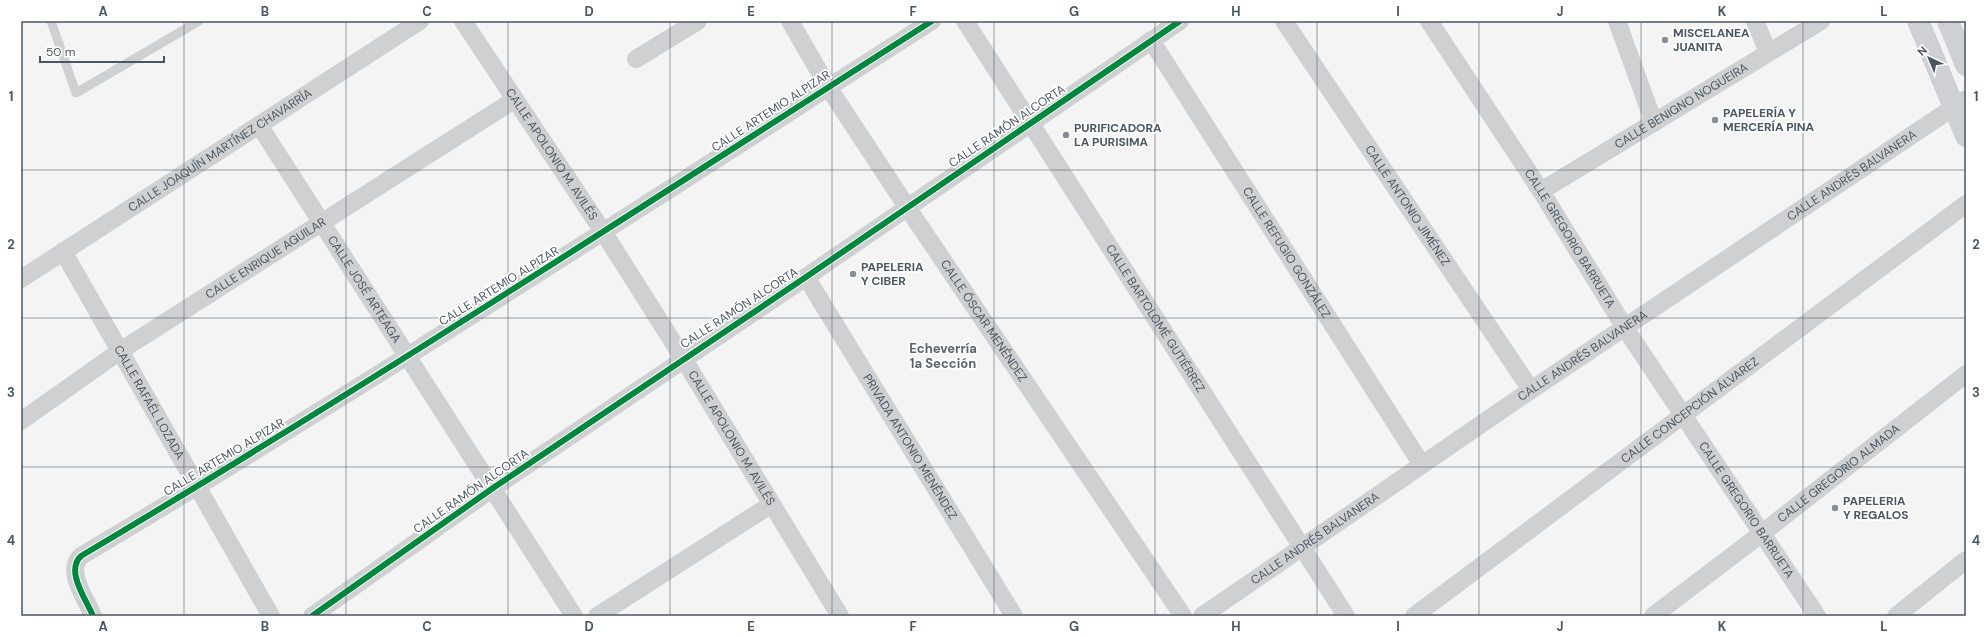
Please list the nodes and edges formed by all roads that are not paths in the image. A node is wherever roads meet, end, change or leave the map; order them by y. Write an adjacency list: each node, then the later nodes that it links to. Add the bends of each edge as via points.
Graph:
1 (51, 21): 2 (lane, via 76,93)
2 (199, 21)
3 (420, 21): 26 (street, CALLE JOAQUÍN MARTÍNEZ CHAVARRÍA)
4 (463, 21): 22 (street, CALLE APOLONIO M. AVILÉS)
5 (698, 21): 19 (street)
6 (790, 21): 21 (street, CALLE ÓSCAR MENÉNDEZ)
7 (932, 21): 21 (street, CALLE ARTEMIO ALPIZAR)
8 (1180, 21): 17 (street, CALLE RAMÓN ALCORTA)
9 (1284, 21): 41 (street, CALLE ANTONIO JIMÉNEZ)
10 (1429, 21): 28 (street, CALLE GREGORIO BARRUETA)
11 (1617, 21): 25 (street)
12 (1755, 21): 18 (street)
13 (1821, 21): 18 (street, CALLE BENIGNO NOGUEIRA)
14 (1918, 21): 23 (street)
15 (1948, 21): 20 (street)
16 (969, 22): 24 (street, CALLE BARTOLOMÉ GUTIÉRREZ)
17 (1151, 40): 24 (street, CALLE RAMÓN ALCORTA); 44 (street, CALLE REFUGIO GONZÁLEZ)
18 (1768, 52): 25 (street, CALLE BENIGNO NOGUEIRA)
19 (636, 59)
20 (1966, 65)
21 (828, 87): 30 (street, CALLE ÓSCAR MENÉNDEZ); 32 (street, CALLE ARTEMIO ALPIZAR)
22 (514, 100): 31 (street, CALLE ENRIQUE AGUILAR); 32 (street, CALLE APOLONIO M. AVILÉS)
23 (1960, 103): 27 (street); 36 (street, CALLE ANDRÉS BALVANERA)
24 (1031, 123): 30 (street, CALLE RAMÓN ALCORTA); 49 (street, CALLE BARTOLOMÉ GUTIÉRREZ)
25 (1654, 123): 28 (street, CALLE BENIGNO NOGUEIRA)
26 (259, 124): 31 (street, CALLE JOSÉ ARTEAGA); 33 (street, CALLE JOAQUÍN MARTÍNEZ CHAVARRÍA)
27 (1966, 136)
28 (1541, 191): 36 (street, CALLE GREGORIO BARRUETA)
29 (1966, 204): 42 (street, CALLE CONCEPCIÓN ÁLVAREZ)
30 (907, 207): 34 (street, CALLE RAMÓN ALCORTA); 58 (street, CALLE ÓSCAR MENÉNDEZ)
31 (322, 222): 37 (street, CALLE ENRIQUE AGUILAR); 38 (street, CALLE JOSÉ ARTEAGA)
32 (604, 233): 38 (street, CALLE ARTEMIO ALPIZAR); 39 (street, CALLE APOLONIO M. AVILÉS)
33 (63, 251): 35 (street, CALLE JOAQUÍN MARTÍNEZ CHAVARRÍA); 37 (street, CALLE RAFAÉL LOZADA)
34 (806, 277): 39 (street, CALLE RAMÓN ALCORTA); 57 (street, PRIVADA ANTONIO MENÉNDEZ)
35 (21, 279)
36 (1625, 328): 41 (street, CALLE ANDRÉS BALVANERA); 42 (street, CALLE GREGORIO BARRUETA)
37 (120, 351): 43 (street, CALLE ENRIQUE AGUILAR); 45 (street, CALLE RAFAÉL LOZADA)
38 (408, 357): 45 (street, CALLE ARTEMIO ALPIZAR); 46 (street, CALLE JOSÉ ARTEAGA)
39 (683, 358): 46 (street, CALLE RAMÓN ALCORTA); 47 (street, CALLE APOLONIO M. AVILÉS)
40 (1966, 374): 48 (street, CALLE GREGORIO ALMADA)
41 (1532, 390): 44 (street, CALLE ANDRÉS BALVANERA)
42 (1684, 414): 48 (street, CALLE GREGORIO BARRUETA); 61 (street, CALLE CONCEPCIÓN ÁLVAREZ)
43 (21, 421)
44 (1422, 465): 49 (street, CALLE ANDRÉS BALVANERA)
45 (197, 487): 51 (street, CALLE ARTEMIO ALPIZAR, via 81,556 75,564 74,573); 52 (street, CALLE RAFAÉL LOZADA)
46 (493, 488): 53 (street, CALLE RAMÓN ALCORTA); 54 (street, CALLE JOSÉ ARTEAGA)
47 (772, 504): 55 (street); 56 (street, CALLE APOLONIO M. AVILÉS)
48 (1761, 534): 62 (street, CALLE GREGORIO ALMADA); 63 (street, CALLE GREGORIO BARRUETA)
49 (1302, 547): 59 (street, CALLE ANDRÉS BALVANERA); 60 (street, CALLE BARTOLOMÉ GUTIÉRREZ)
50 (1966, 560): 64 (street)
51 (93, 616)
52 (271, 616)
53 (312, 616)
54 (574, 616)
55 (597, 616)
56 (840, 616)
57 (1014, 616)
58 (1183, 616)
59 (1202, 616)
60 (1346, 616)
61 (1414, 616)
62 (1653, 616)
63 (1818, 616)
64 (1896, 616)

